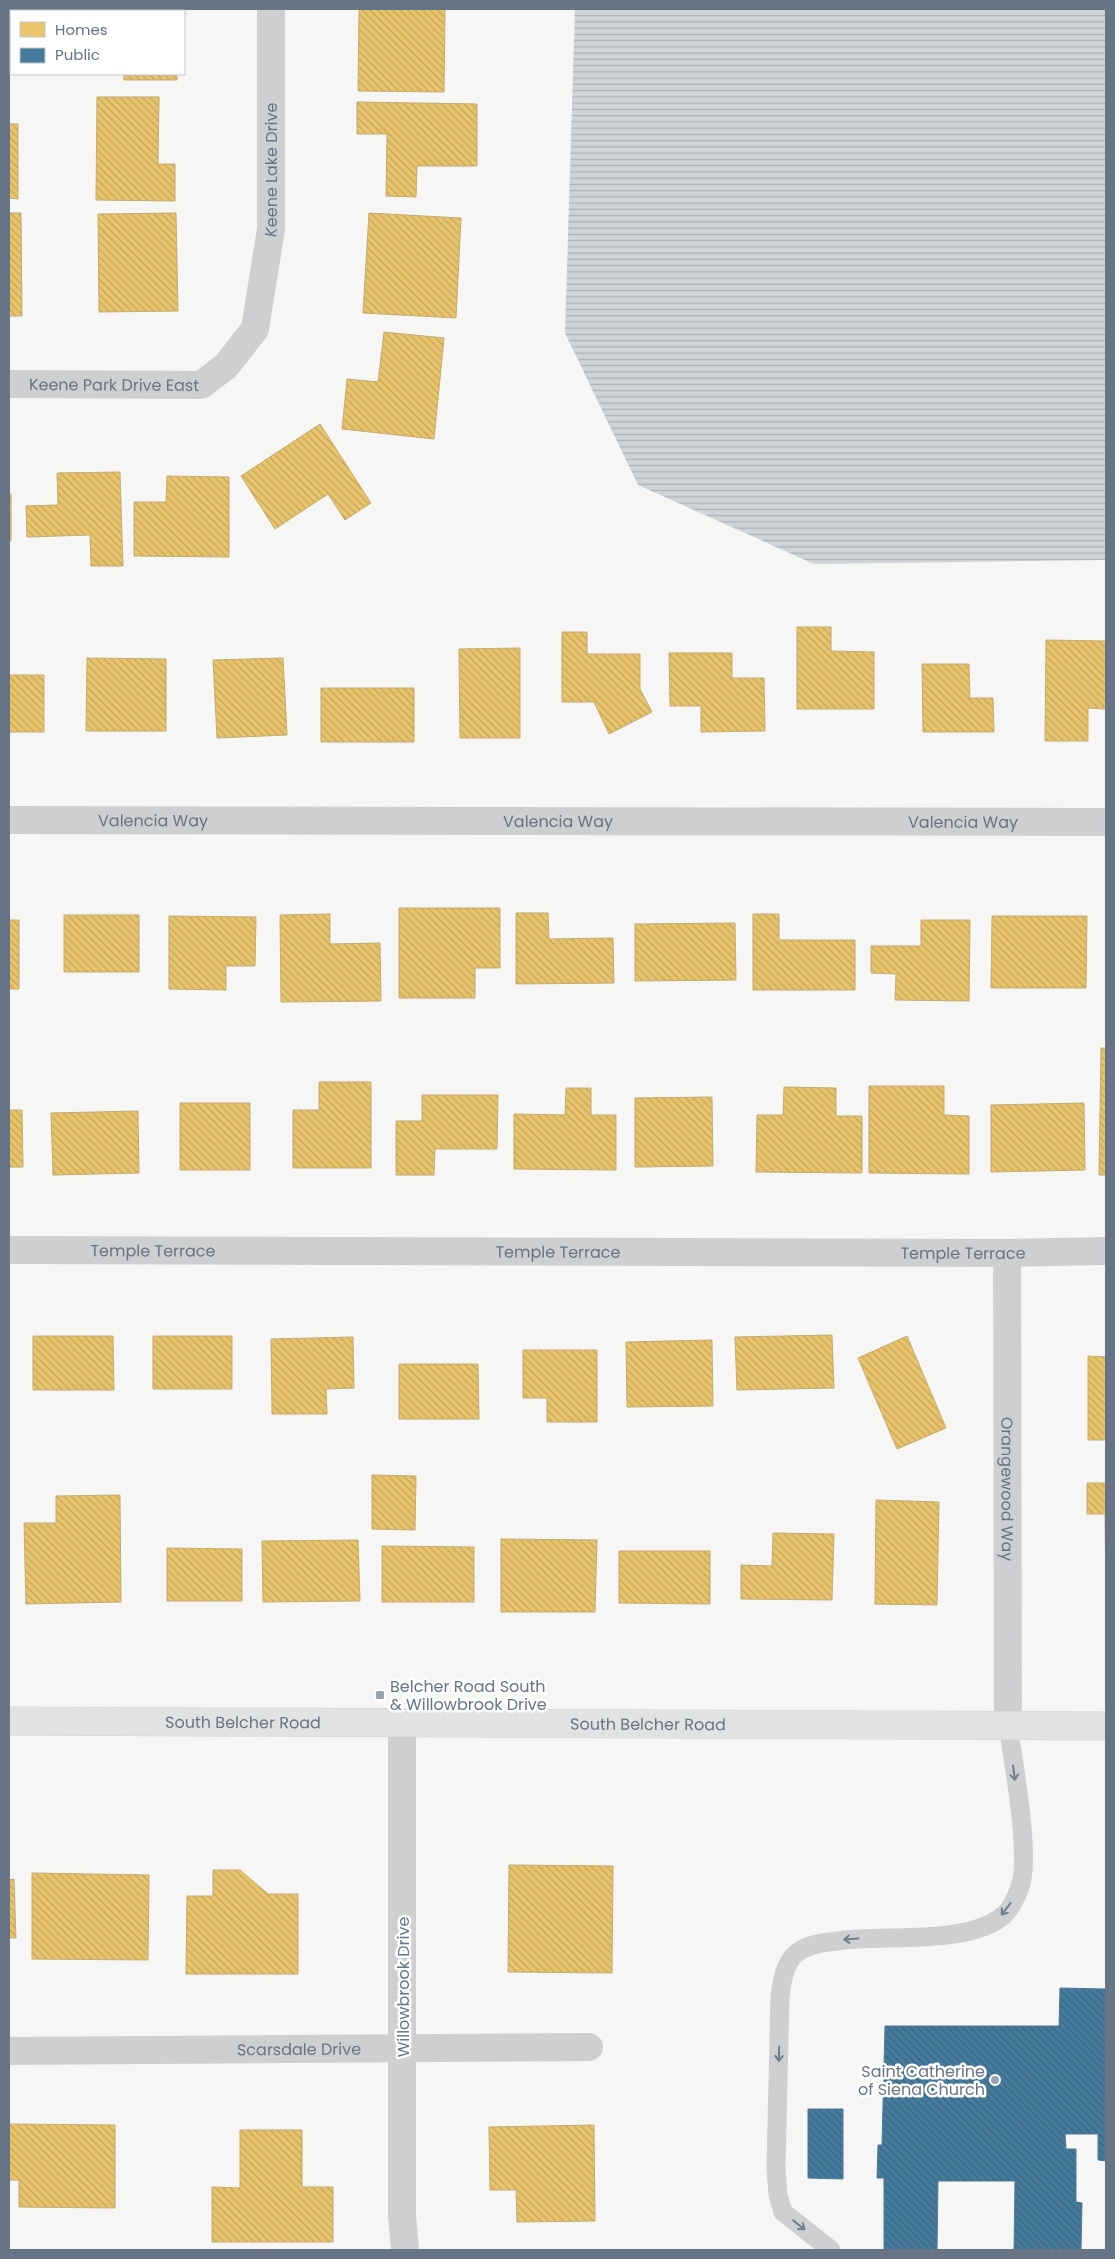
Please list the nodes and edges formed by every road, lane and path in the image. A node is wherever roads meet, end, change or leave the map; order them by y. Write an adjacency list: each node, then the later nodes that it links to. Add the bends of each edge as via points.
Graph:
1 (271, 9): 2 (street, Keene Lake Drive, via 270,228)
2 (255, 329): 3 (street, Keene Park Drive East, via 226,366 200,385)
3 (9, 384)
4 (9, 820): 5 (street, Valencia Way)
5 (1106, 822)
6 (9, 1250): 8 (street, Temple Terrace)
7 (1106, 1252): 8 (street, Temple Terrace)
8 (1007, 1253): 11 (street, Orangewood Way)
9 (9, 1721): 10 (main road, South Belcher Road)
10 (402, 1724): 11 (main road, South Belcher Road); 13 (street, Willowbrook Drive)
11 (1008, 1725): 12 (main road, South Belcher Road); 17 (lane, one-way to 17, via 1023,1865 1020,1887 1006,1913 987,1925 950,1935 818,1943 797,1952 784,1972 780,1996 778,2195 783,2212)
12 (1106, 1726)
13 (403, 2048): 14 (street, Scarsdale Drive); 15 (street, Scarsdale Drive); 16 (street, Willowbrook Drive, via 402,2215)
14 (589, 2048)
15 (9, 2051)
16 (405, 2250)
17 (831, 2250)

